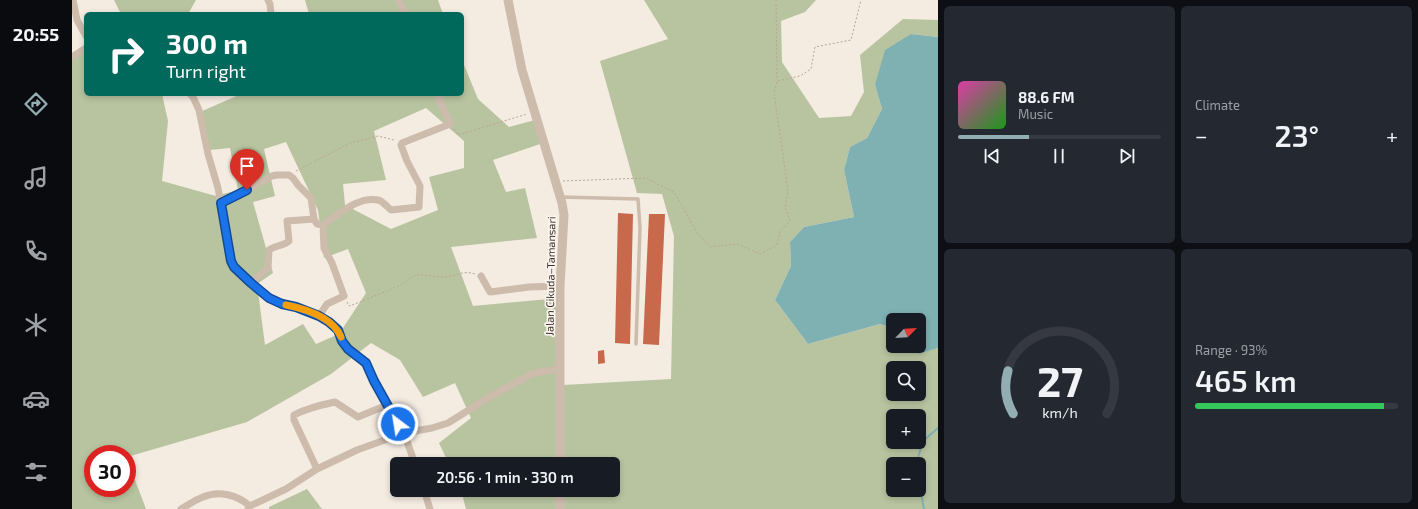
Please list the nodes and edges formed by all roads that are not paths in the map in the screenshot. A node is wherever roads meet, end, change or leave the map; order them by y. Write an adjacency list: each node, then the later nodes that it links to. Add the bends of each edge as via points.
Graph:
1 (73, 0): 7 (street, via 77,20)
2 (268, 0): 5 (street)
3 (399, 0): 6 (street)
4 (508, 0): 12 (street, Jalan Cikuda–Tamansari, via 522,70)
5 (271, 12)
6 (404, 12)
7 (84, 32)
8 (84, 49): 9 (street)
9 (72, 58)
10 (192, 96): 13 (street, via 199,110)
11 (438, 96): 15 (street, via 450,124 402,143 407,161 420,186 419,207 391,210 380,200 370,200 354,204)
12 (560, 197): 18 (street, Jalan Cikuda–Tamansari, via 564,215); 20 (lane, via 638,199 640,228)
13 (221, 203): 14 (street, via 272,176 289,175 311,198); 17 (street, via 231,261)
14 (314, 219): 15 (street, via 317,224); 17 (street, via 287,221 289,240 268,250 268,268)
15 (323, 224): 19 (street, via 324,248 344,296 327,304)
16 (481, 276): 18 (street, via 490,292)
17 (251, 283): 19 (street, via 269,298)
18 (560, 286): 21 (street, Jalan Cikuda–Tamansari)
19 (319, 316): 22 (street, via 338,330 348,349 366,363)
20 (636, 344)
21 (560, 369): 23 (street, via 530,375 448,423); 25 (street, Jalan Cikuda–Tamansari)
22 (387, 405): 23 (street); 26 (street, via 358,417 335,402 294,415)
23 (404, 433): 24 (street); 26 (street, via 357,450)
24 (413, 457)
25 (560, 457)
26 (317, 469): 29 (street, via 286,489)
27 (426, 497): 31 (street)
28 (560, 497): 32 (street)
29 (249, 507): 30 (street, via 236,497 222,493 204,496)
30 (181, 509)
31 (430, 509)
32 (560, 509)

